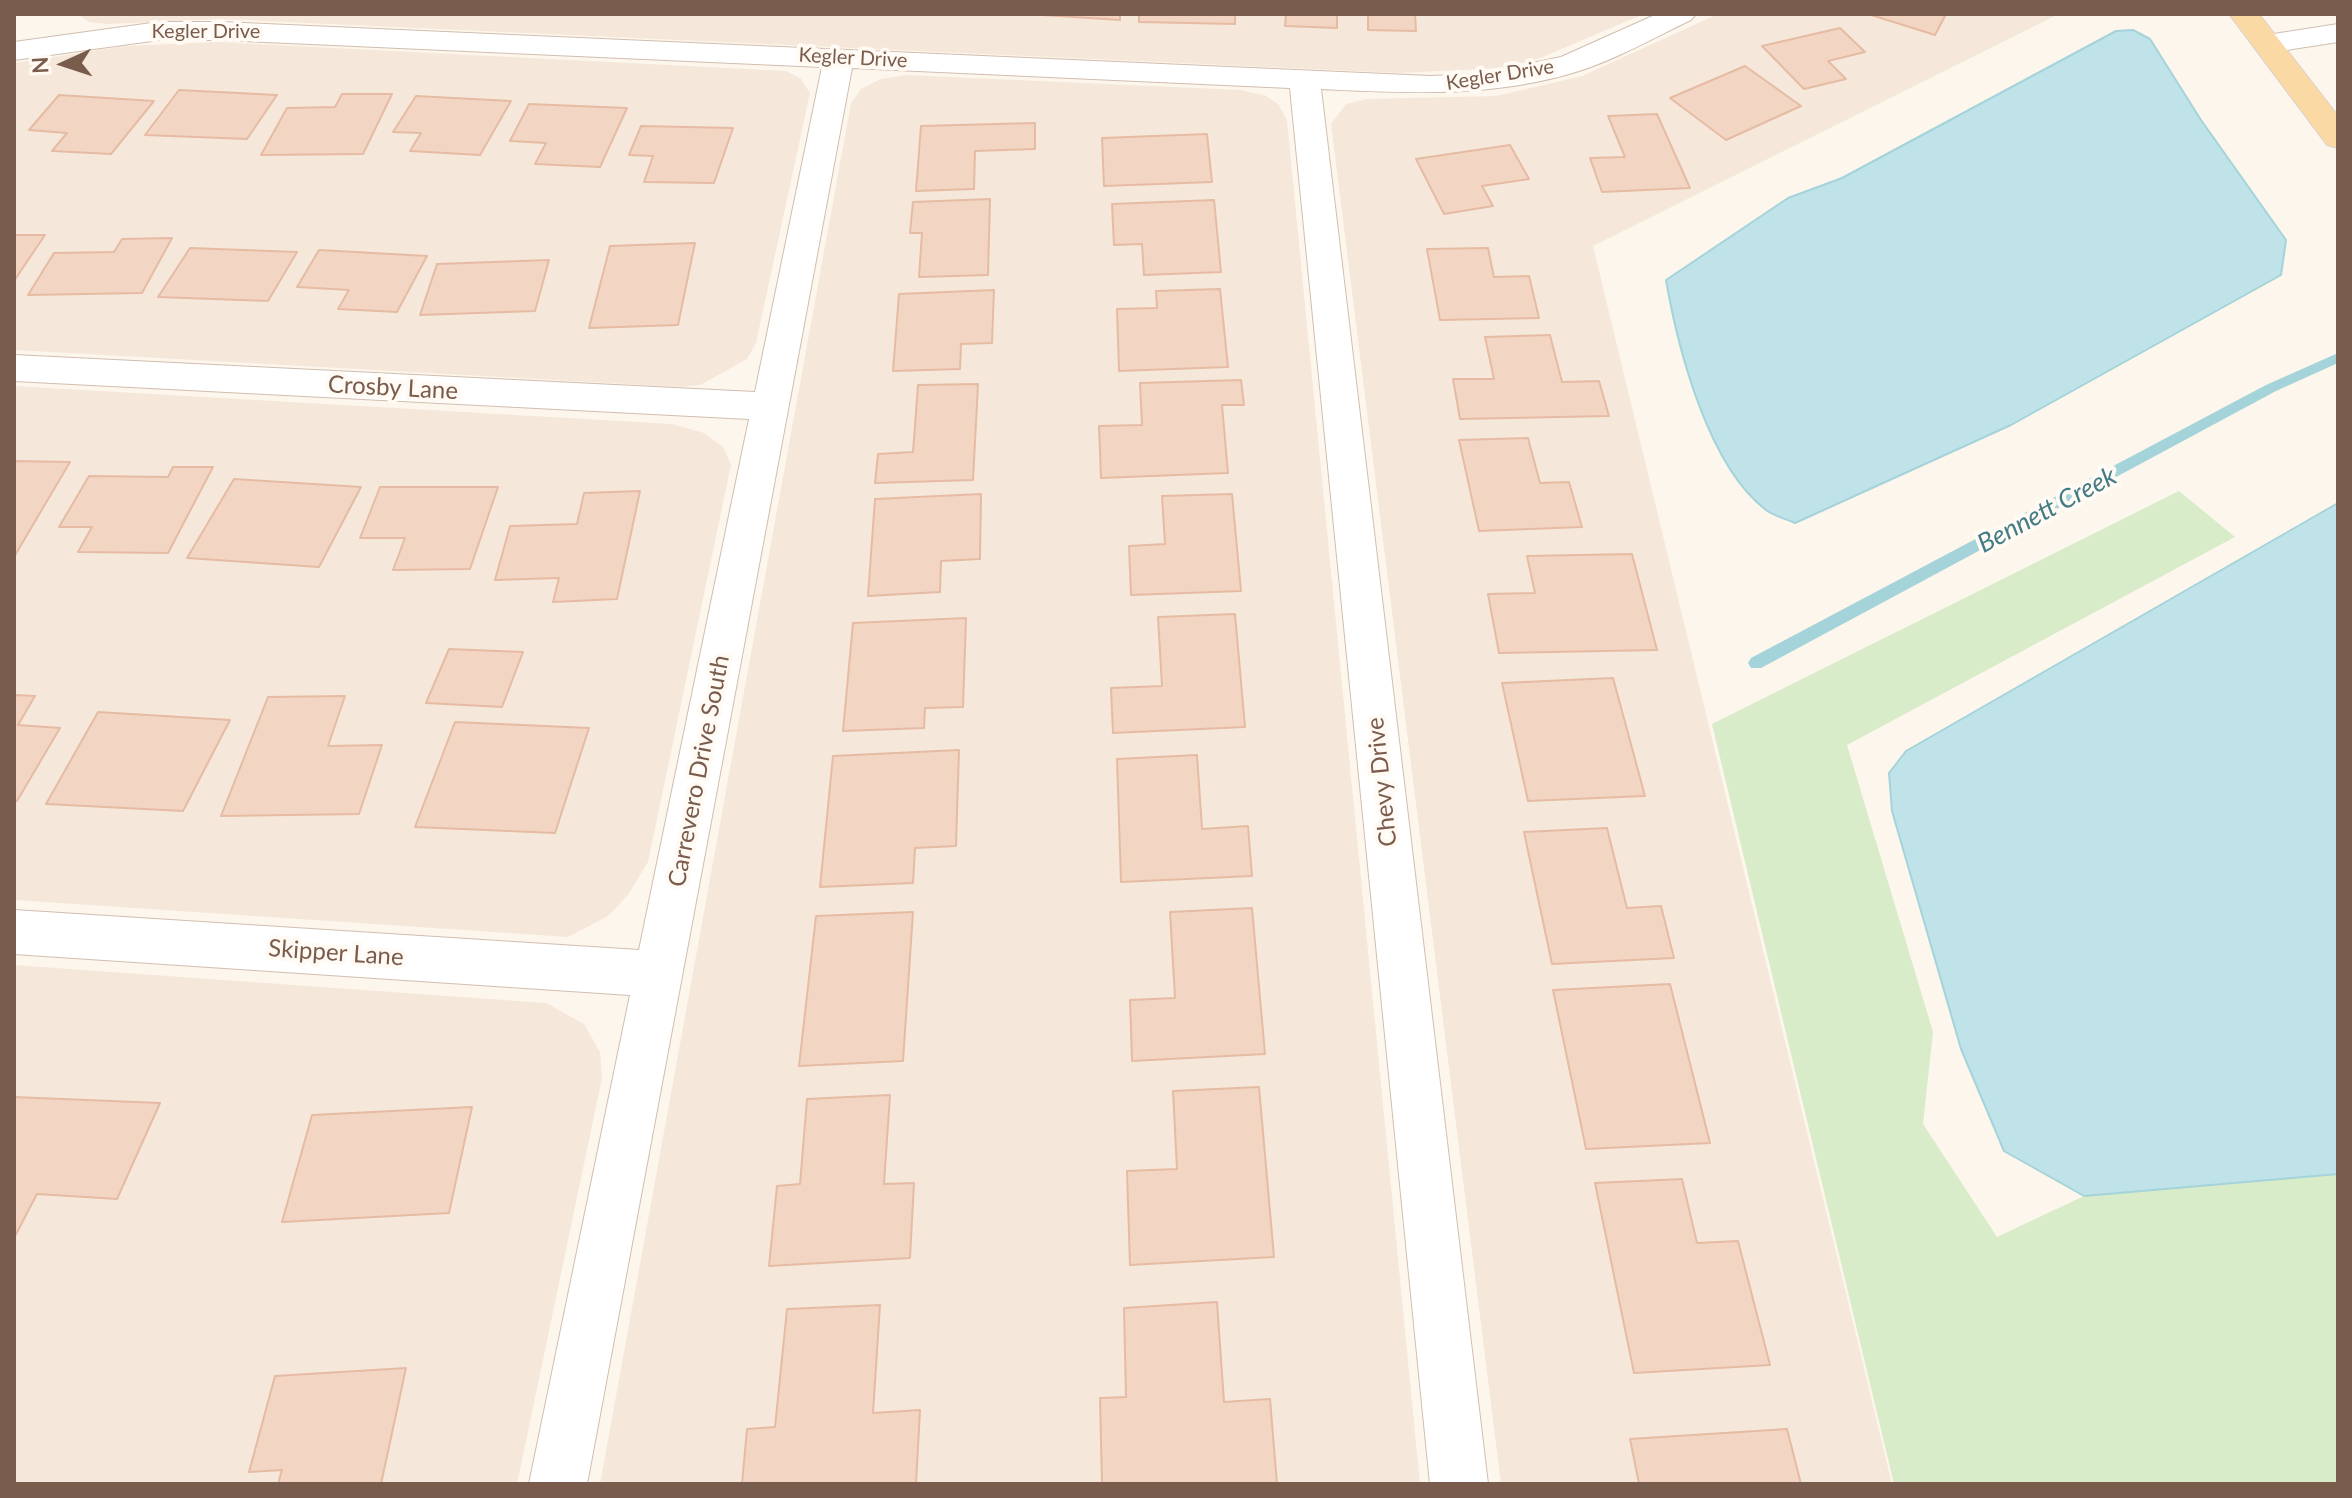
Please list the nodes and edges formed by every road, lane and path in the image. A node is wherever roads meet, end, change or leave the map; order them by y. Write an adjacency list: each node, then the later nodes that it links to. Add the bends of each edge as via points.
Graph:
1 (1681, 14): 8 (street, Kegler Drive, via 1570,64 1521,76 1430,85)
2 (2244, 14): 5 (main road)
3 (48, 17): 6 (street)
4 (2338, 33): 5 (street)
5 (2267, 44): 9 (main road)
6 (19, 50): 7 (street, Kegler Drive, via 159,31 221,31)
7 (839, 58): 8 (street, Kegler Drive); 11 (street, Carrevero Drive South)
8 (1305, 80): 15 (street, Chevy Drive)
9 (2338, 138)
10 (14, 368): 11 (street, Crosby Lane)
11 (772, 407): 13 (street, Carrevero Drive South)
12 (14, 932): 13 (street, Skipper Lane)
13 (658, 974): 14 (street, Carrevero Drive South)
14 (558, 1484)
15 (1459, 1484)

